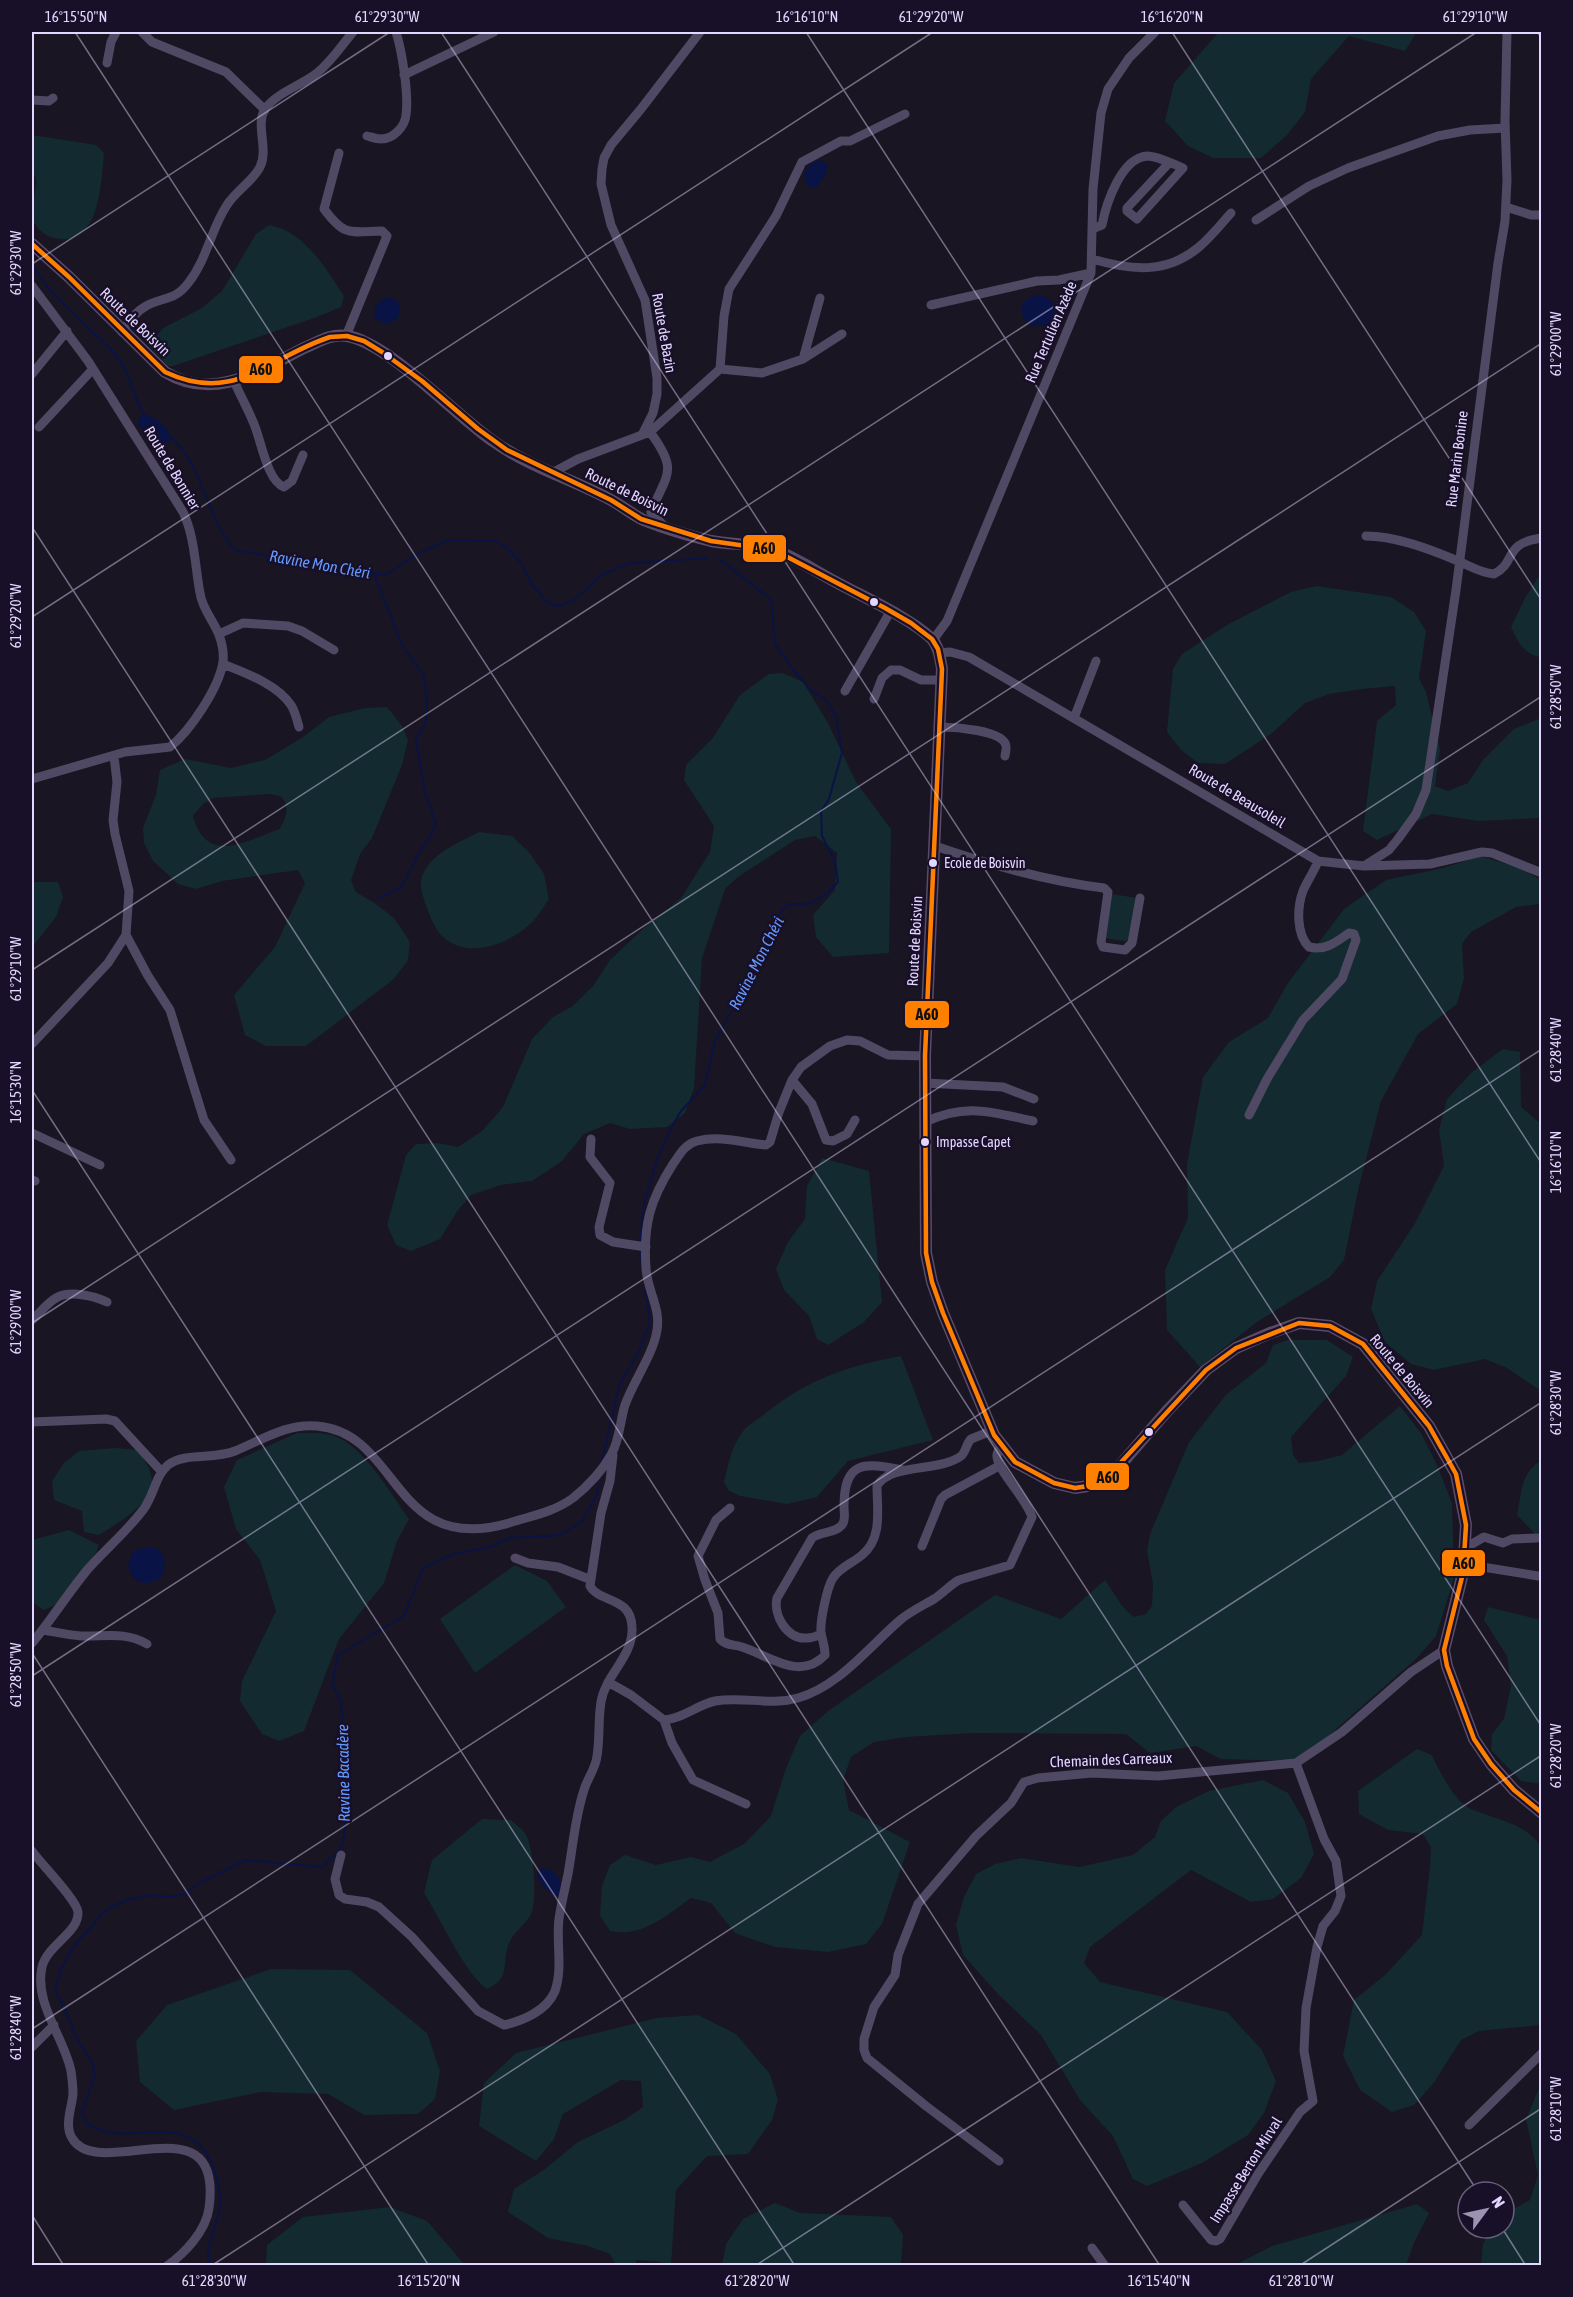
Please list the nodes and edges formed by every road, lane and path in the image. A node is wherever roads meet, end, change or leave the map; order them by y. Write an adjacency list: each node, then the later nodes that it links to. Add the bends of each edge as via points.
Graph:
1 (116, 32): 9 (street)
2 (142, 32): 13 (street, via 152,42 226,72)
3 (353, 32): 13 (street, via 333,59)
4 (396, 32): 10 (street)
5 (494, 32): 10 (street)
6 (700, 32): 40 (street, Route de Bazin, via 612,145 602,169 601,184 611,225 639,282 647,311 657,394)
7 (1155, 32): 23 (street, Rue Tertulien Azède, via 1129,58 1108,89 1101,113)
8 (1507, 32): 15 (street, Rue Marin Bonine)
9 (107, 63)
10 (404, 75): 16 (street, via 407,115 400,129 387,138)
11 (53, 98): 12 (street)
12 (32, 100)
13 (265, 110): 31 (street, via 261,118 263,159 259,169 227,204 189,283 179,294 144,307)
14 (905, 114): 36 (street, via 802,162 776,216 729,289)
15 (1505, 128): 19 (street, Rue Marin Bonine); 22 (street, via 1438,136 1347,168 1309,186)
16 (367, 136)
17 (339, 153): 33 (street, via 324,209 345,231 382,231 387,236)
18 (1169, 163): 18 (street, via 1127,208 1137,219 1183,170); 23 (street, via 1149,156 1130,166 1119,178 1102,225)
19 (1506, 207): 21 (street); 46 (street, Rue Marin Bonine)
20 (1231, 213): 25 (street, via 1200,246 1168,264 1134,269)
21 (1542, 215)
22 (1256, 220)
23 (1092, 229): 25 (street, Rue Tertulien Azède)
24 (32, 244): 31 (main road, Route de Boisvin)
25 (1092, 259): 26 (street, Rue Tertulien Azède)
26 (1091, 273): 29 (street); 49 (street, Rue Tertulien Azède, via 947,621)
27 (32, 289): 30 (street, Route de Bonnier)
28 (820, 298): 34 (street)
29 (931, 305)
30 (67, 331): 35 (street, Route de Bonnier); 37 (street)
31 (122, 332): 38 (main road, Route de Boisvin, via 176,379 192,385)
32 (842, 334): 34 (street)
33 (346, 336): 38 (main road, Route de Boisvin, via 330,336); 42 (main road, Route de Boisvin, via 370,343 494,442)
34 (803, 359): 36 (street, via 762,373)
35 (93, 369): 39 (street); 48 (street, Route de Bonnier, via 183,512 201,599)
36 (720, 369): 40 (street)
37 (32, 374)
38 (234, 381): 41 (street, via 280,486 292,481)
39 (39, 427)
40 (646, 434): 42 (street); 43 (street, via 662,448 668,461 667,478 651,512)
41 (303, 455)
42 (552, 473): 43 (main road, Route de Boisvin)
43 (666, 528): 47 (main road, Route de Boisvin, via 711,541 774,550)
44 (1366, 536): 46 (street, via 1389,538)
45 (1542, 538): 46 (street, via 1521,542 1494,574)
46 (1459, 561): 65 (street, Rue Marin Bonine, via 1426,790 1416,814 1398,839)
47 (890, 612): 49 (main road, Route de Boisvin); 55 (street)
48 (219, 634): 50 (street, via 243,623 288,626); 53 (street, Route de Bonnier)
49 (933, 640): 51 (main road, Route de Boisvin)
50 (334, 650)
51 (939, 653): 54 (main road, Route de Boisvin); 57 (street, Route de Beausoleil, via 969,657)
52 (1096, 661): 57 (street)
53 (223, 664): 58 (street, via 254,676 283,696 293,708); 60 (street, via 210,695 174,743 163,749)
54 (941, 680): 56 (street, via 921,680 891,670 882,678); 59 (main road, Route de Boisvin)
55 (845, 690)
56 (874, 699)
57 (1074, 718): 64 (street, Route de Beausoleil)
58 (299, 727)
59 (940, 727): 61 (street, via 984,731 1005,742); 63 (main road, Route de Boisvin)
60 (114, 756): 62 (street); 68 (street, via 117,782 113,820 129,891)
61 (1005, 756)
62 (32, 779)
63 (935, 846): 67 (street, via 1064,883 1104,888 1108,892 1103,947 1125,950 1132,943); 70 (main road, Route de Boisvin)
64 (1318, 861): 65 (street, Route de Beausoleil); 74 (street, via 1300,900 1302,937 1315,949 1332,945 1349,933 1356,940 1342,979 1304,1020)
65 (1364, 866): 66 (street, Route de Beausoleil, via 1430,864 1482,852)
66 (1542, 873)
67 (1140, 898)
68 (126, 935): 69 (street, via 108,963); 80 (street, via 170,1010 204,1120)
69 (32, 1044)
70 (925, 1056): 71 (street, via 888,1055 860,1041 847,1040 830,1046 801,1067); 72 (main road, Route de Boisvin)
71 (792, 1080): 75 (street, via 812,1104 826,1140 847,1134); 82 (street, via 766,1145 716,1138 699,1140 682,1150 658,1189 649,1215)
72 (925, 1083): 73 (street, via 1002,1087); 77 (main road, Route de Boisvin)
73 (1034, 1100)
74 (1249, 1115)
75 (855, 1120)
76 (1032, 1121): 77 (street, via 972,1109)
77 (925, 1122): 86 (main road, Route de Boisvin, via 926,1253 932,1282)
78 (32, 1133): 81 (street)
79 (591, 1139): 82 (street, via 590,1157 610,1183 598,1227 600,1235 613,1242)
80 (231, 1160)
81 (100, 1165)
82 (646, 1247): 88 (street, via 646,1271 658,1312 657,1332 625,1404)
83 (107, 1302): 84 (street, via 91,1296 62,1295)
84 (32, 1320)
85 (32, 1422): 91 (street, via 114,1421)
86 (991, 1431): 87 (main road, Route de Boisvin); 90 (street, via 970,1440 959,1457)
87 (1001, 1446): 89 (street, via 996,1455); 95 (main road, Route de Boisvin, via 1015,1462 1054,1483 1075,1488 1101,1484 1206,1370 1236,1348 1299,1323 1330,1326 1363,1344 1429,1425 1456,1474 1466,1525)
88 (613, 1453): 91 (street, via 588,1485 559,1507 493,1527 463,1529 438,1523 412,1503 350,1436 319,1426 294,1426 216,1457 186,1457); 99 (street)
89 (999, 1466): 94 (street, via 941,1499); 106 (street, via 1023,1497 1032,1517 1010,1564 959,1580 900,1619 847,1670 810,1694 786,1701 716,1701)
90 (908, 1471): 101 (street, via 887,1476 877,1486 877,1529 863,1554 833,1578); 101 (street, via 872,1464 852,1473 845,1482 842,1524 812,1538 777,1598 778,1614 788,1631 808,1639)
91 (161, 1472): 100 (street, via 145,1508 88,1569)
92 (730, 1508): 101 (street, via 716,1520 698,1556 718,1612 723,1642 796,1668 825,1654)
93 (1537, 1538): 95 (street, via 1503,1543 1484,1537)
94 (921, 1546)
95 (1465, 1548): 97 (main road, Route de Boisvin)
96 (515, 1558): 99 (street, via 558,1567)
97 (1464, 1564): 98 (street); 104 (main road, Route de Boisvin)
98 (1538, 1576)
99 (589, 1579): 105 (street, via 592,1591 607,1596 627,1611 632,1624 626,1652)
100 (43, 1630): 102 (street); 103 (street, via 77,1636 124,1635)
101 (821, 1635)
102 (32, 1642)
103 (147, 1644)
104 (1444, 1650): 107 (street, Chemain des Carreaux, via 1405,1677 1342,1732); 109 (main road, Route de Boisvin, via 1474,1739 1498,1773)
105 (608, 1682): 106 (street); 111 (street, via 598,1722 597,1758 584,1790 559,1921 556,1987 545,2005 524,2020 504,2025 478,2011 380,1907 339,1894 335,1879)
106 (664, 1720): 108 (street, via 688,1776)
107 (1296, 1763): 116 (street, Chemain des Carreaux, via 1158,1776 1092,1773 1024,1782 1011,1803 976,1836 918,1904 898,1955 895,1975 874,2007 864,2050 867,2058); 117 (street, Impasse Berton Mirval, via 1336,1861 1341,1896 1323,1926 1306,2008 1304,2051 1313,2101 1300,2112 1258,2174 1220,2239 1211,2240)
108 (746, 1804)
109 (1542, 1813)
110 (32, 1851): 112 (street, via 74,1899 78,1912 75,1924 47,1954 43,1965 42,1991)
111 (341, 1855)
112 (54, 2025): 113 (street); 119 (street, via 72,2074 69,2127 74,2141 97,2152 167,2148 185,2151 205,2169 210,2186 207,2216 195,2238)
113 (32, 2048)
114 (1542, 2053): 115 (street)
115 (1469, 2125)
116 (999, 2161)
117 (1183, 2205)
118 (1092, 2248): 120 (street)
119 (167, 2265)
120 (1105, 2265)

